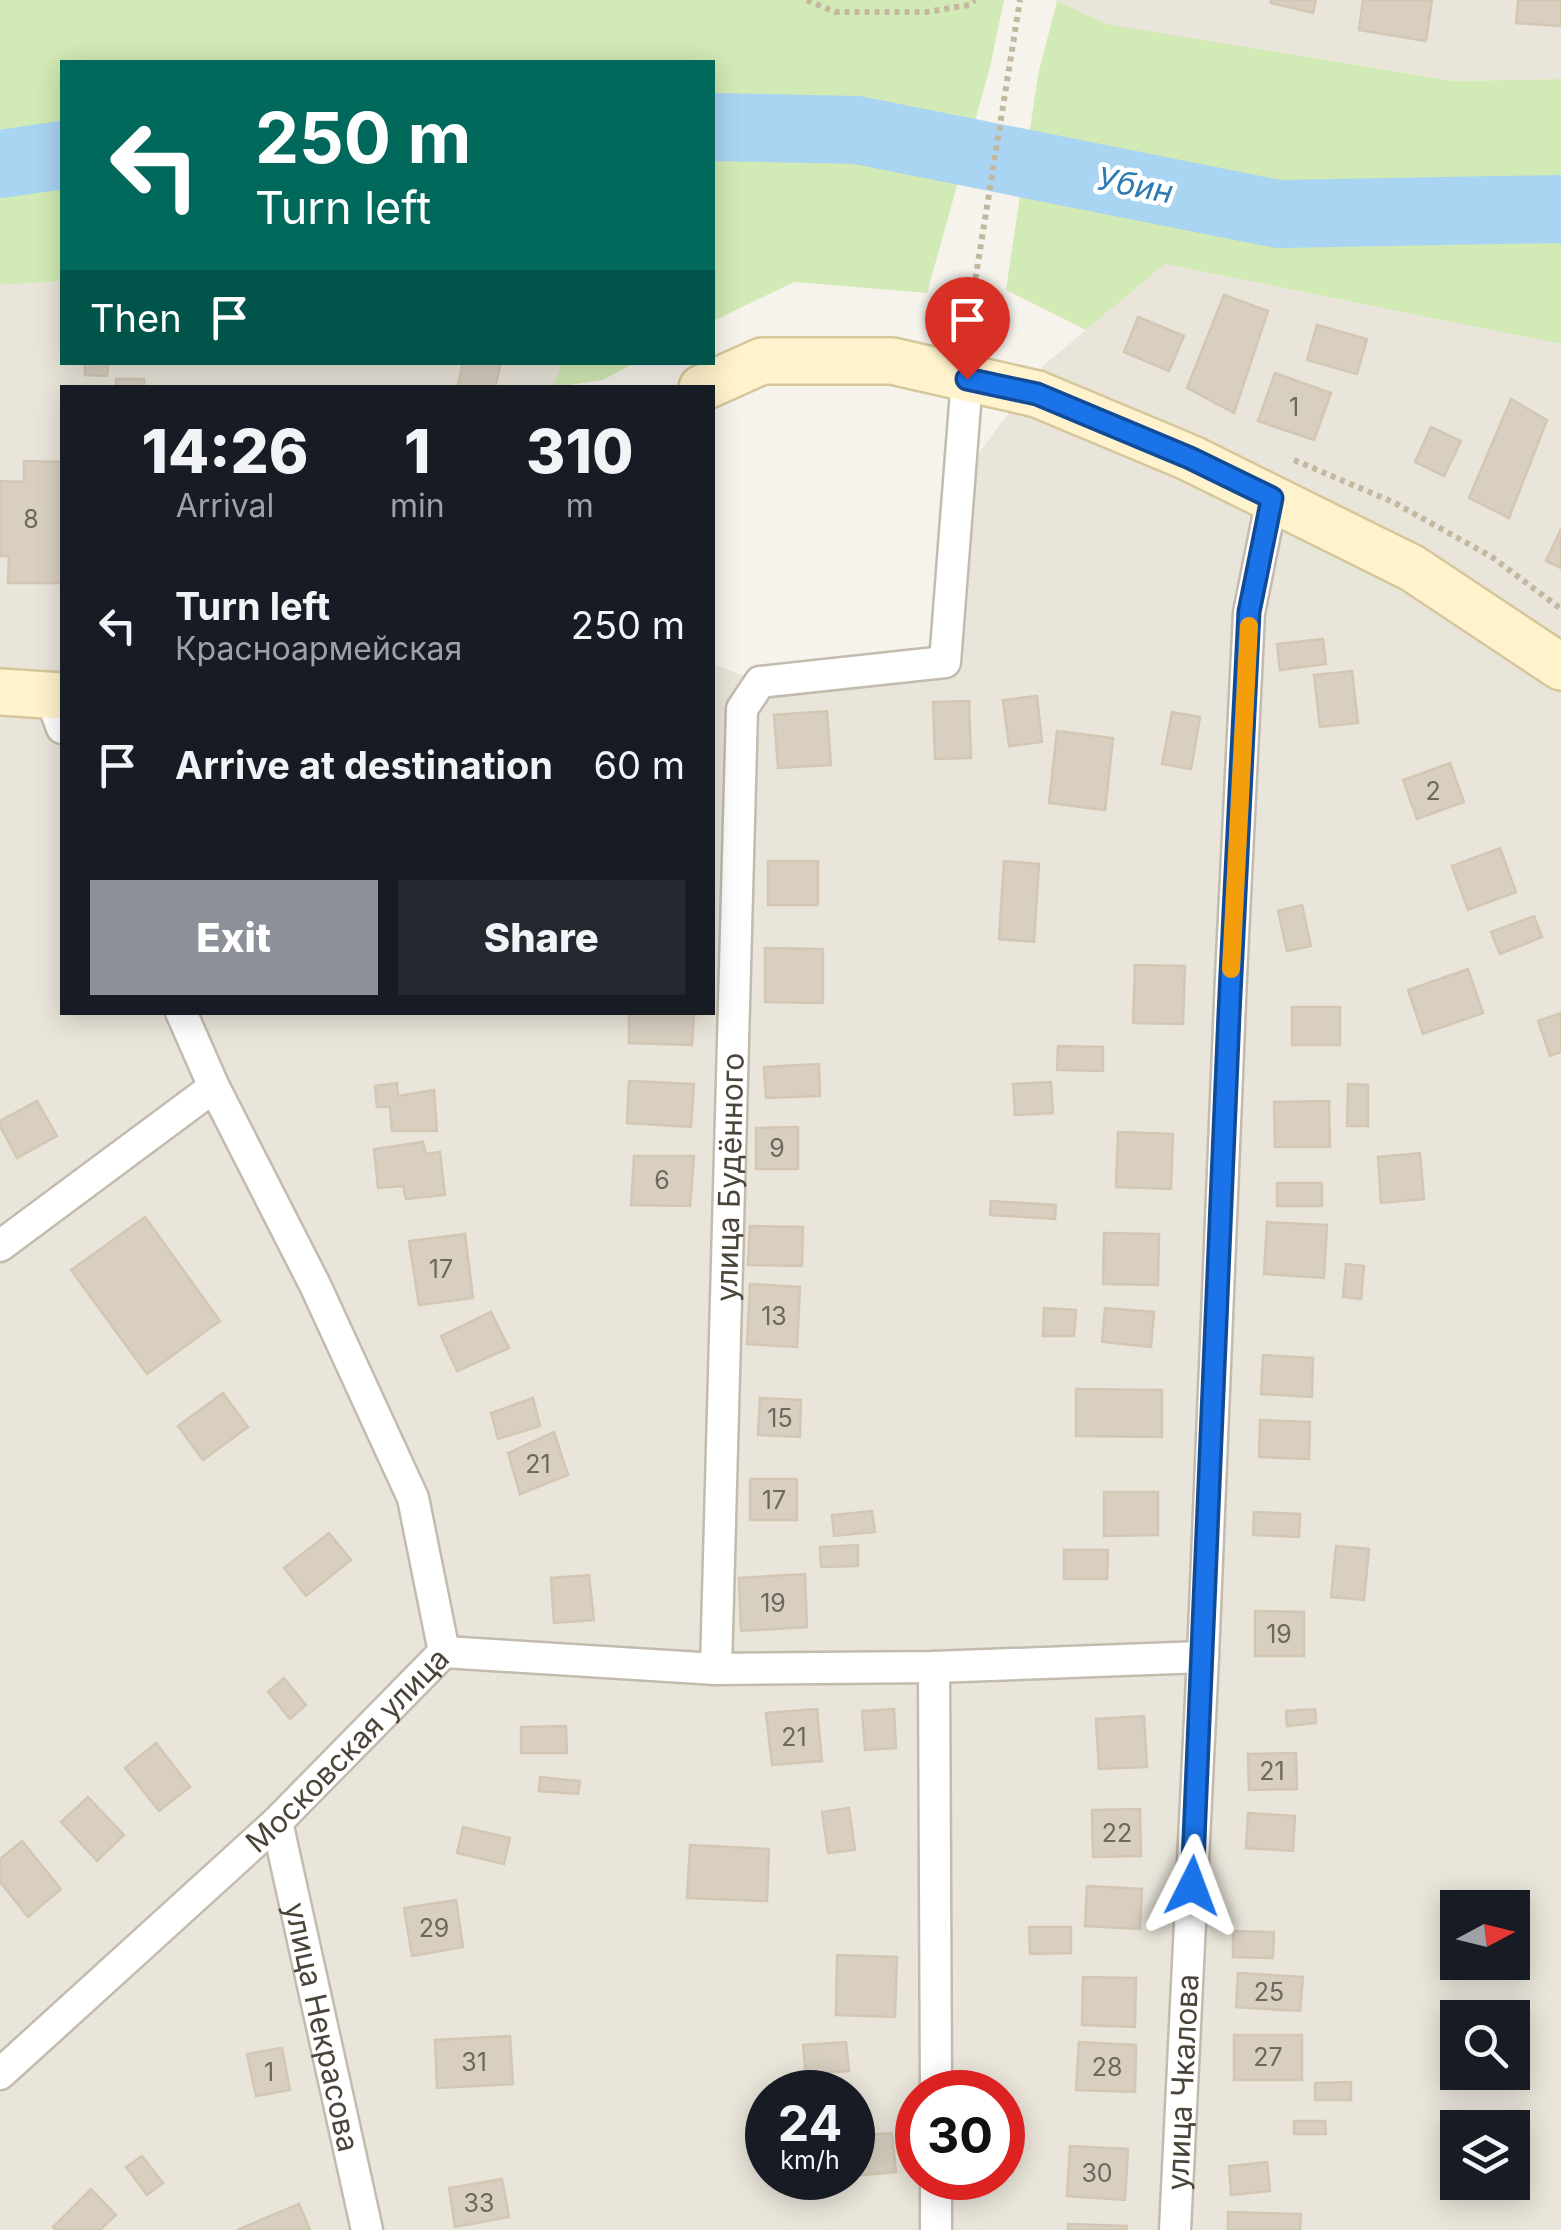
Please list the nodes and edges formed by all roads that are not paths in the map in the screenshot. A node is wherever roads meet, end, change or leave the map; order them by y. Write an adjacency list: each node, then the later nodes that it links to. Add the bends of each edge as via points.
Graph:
1 (967, 379): 2 (street, via 892,361 762,362); 3 (street, via 1037,394); 13 (street, улица Будённого, via 945,662 760,682 742,709)
2 (709, 385)
3 (1272, 498): 4 (street, via 1412,568); 11 (street, улица Чкалова, via 1249,612)
4 (1561, 667)
5 (0, 692): 6 (street)
6 (58, 707)
7 (182, 1015): 8 (street, Московская улица)
8 (214, 1087): 9 (street); 10 (street, Московская улица, via 413,1498)
9 (0, 1246)
10 (444, 1652): 13 (street); 14 (street, Московская улица)
11 (1203, 1657): 12 (street); 20 (street, улица Чкалова)
12 (934, 1667): 13 (street); 15 (street)
13 (716, 1669)
14 (277, 1822): 16 (street, Московская улица); 18 (street, улица Некрасова)
15 (936, 2070)
16 (0, 2074)
17 (936, 2200): 19 (street)
18 (367, 2230)
19 (936, 2230)
20 (1174, 2230)

